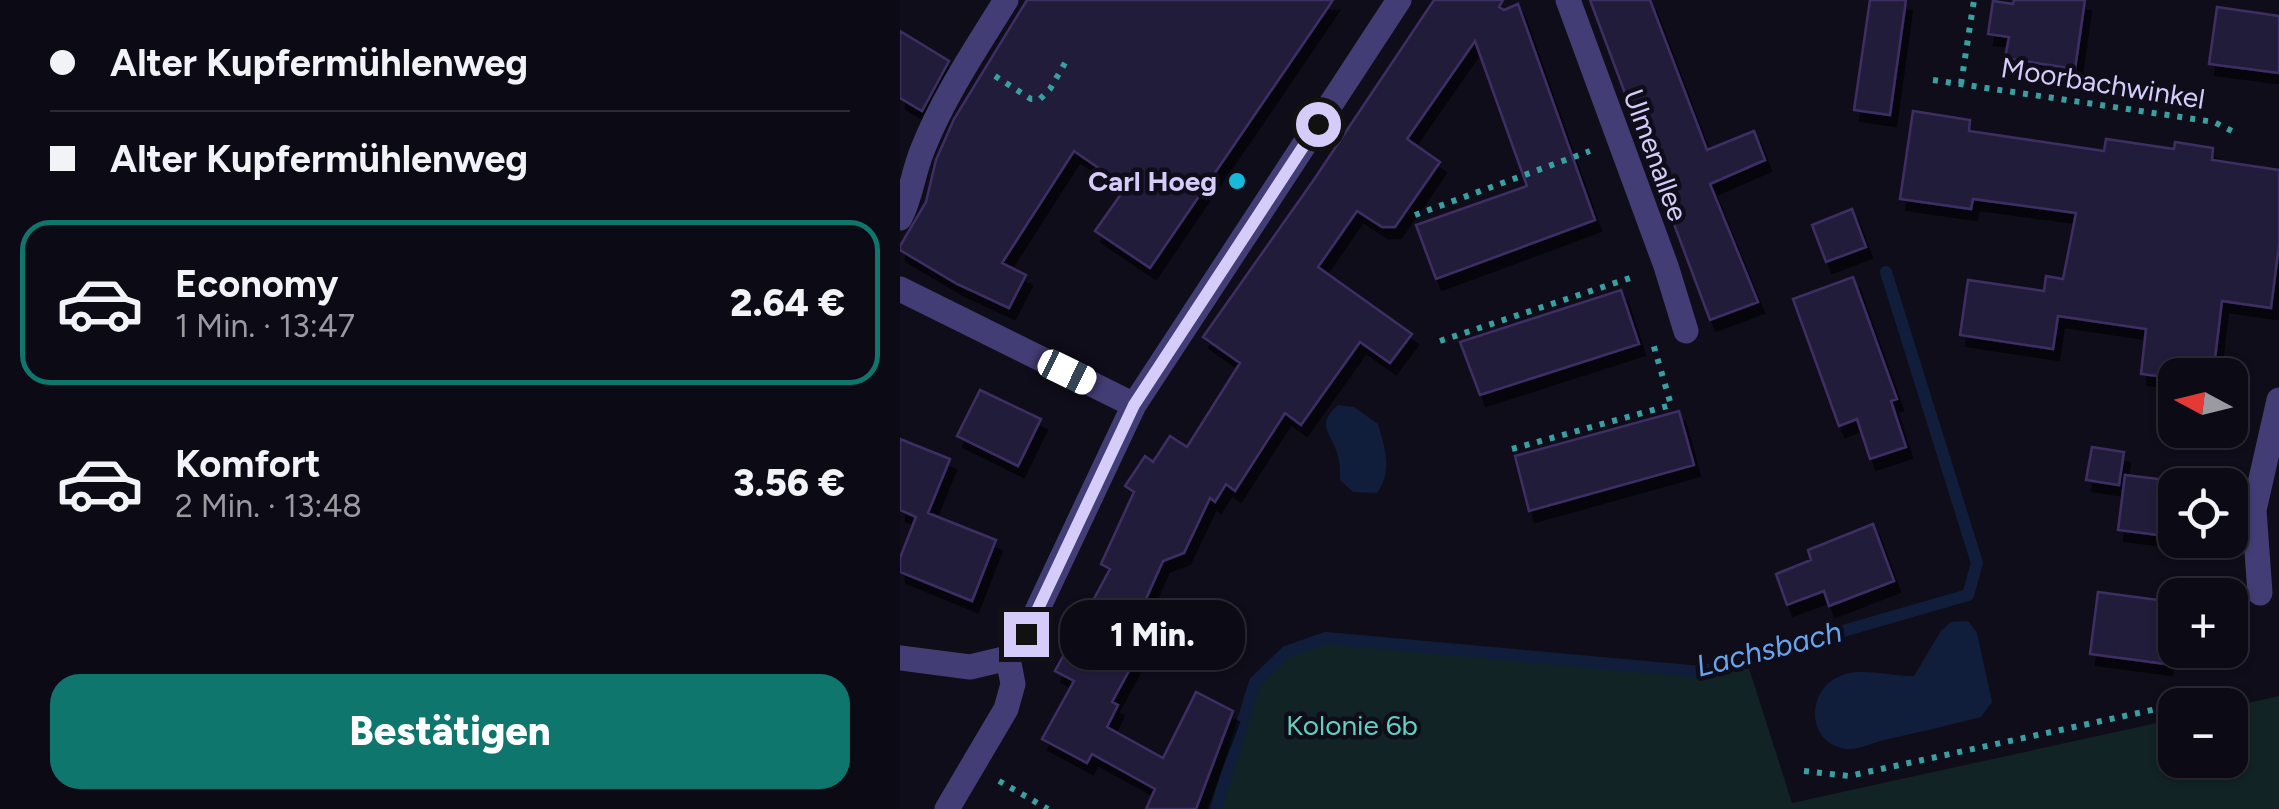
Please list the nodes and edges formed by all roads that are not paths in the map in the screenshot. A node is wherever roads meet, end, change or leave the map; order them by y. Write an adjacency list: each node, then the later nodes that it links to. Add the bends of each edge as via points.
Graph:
1 (1006, 0): 4 (street, via 948,95)
2 (1399, 0): 8 (street)
3 (1568, 0): 6 (street, Ulmenallee)
4 (900, 218)
5 (900, 290): 8 (street)
6 (1686, 331)
7 (2279, 400): 9 (street, via 2254,510)
8 (1134, 405): 11 (street, via 1026,634)
9 (2260, 592)
10 (900, 658): 11 (street, via 970,667)
11 (1008, 658): 12 (street, via 1013,684 1006,709)
12 (947, 809)

